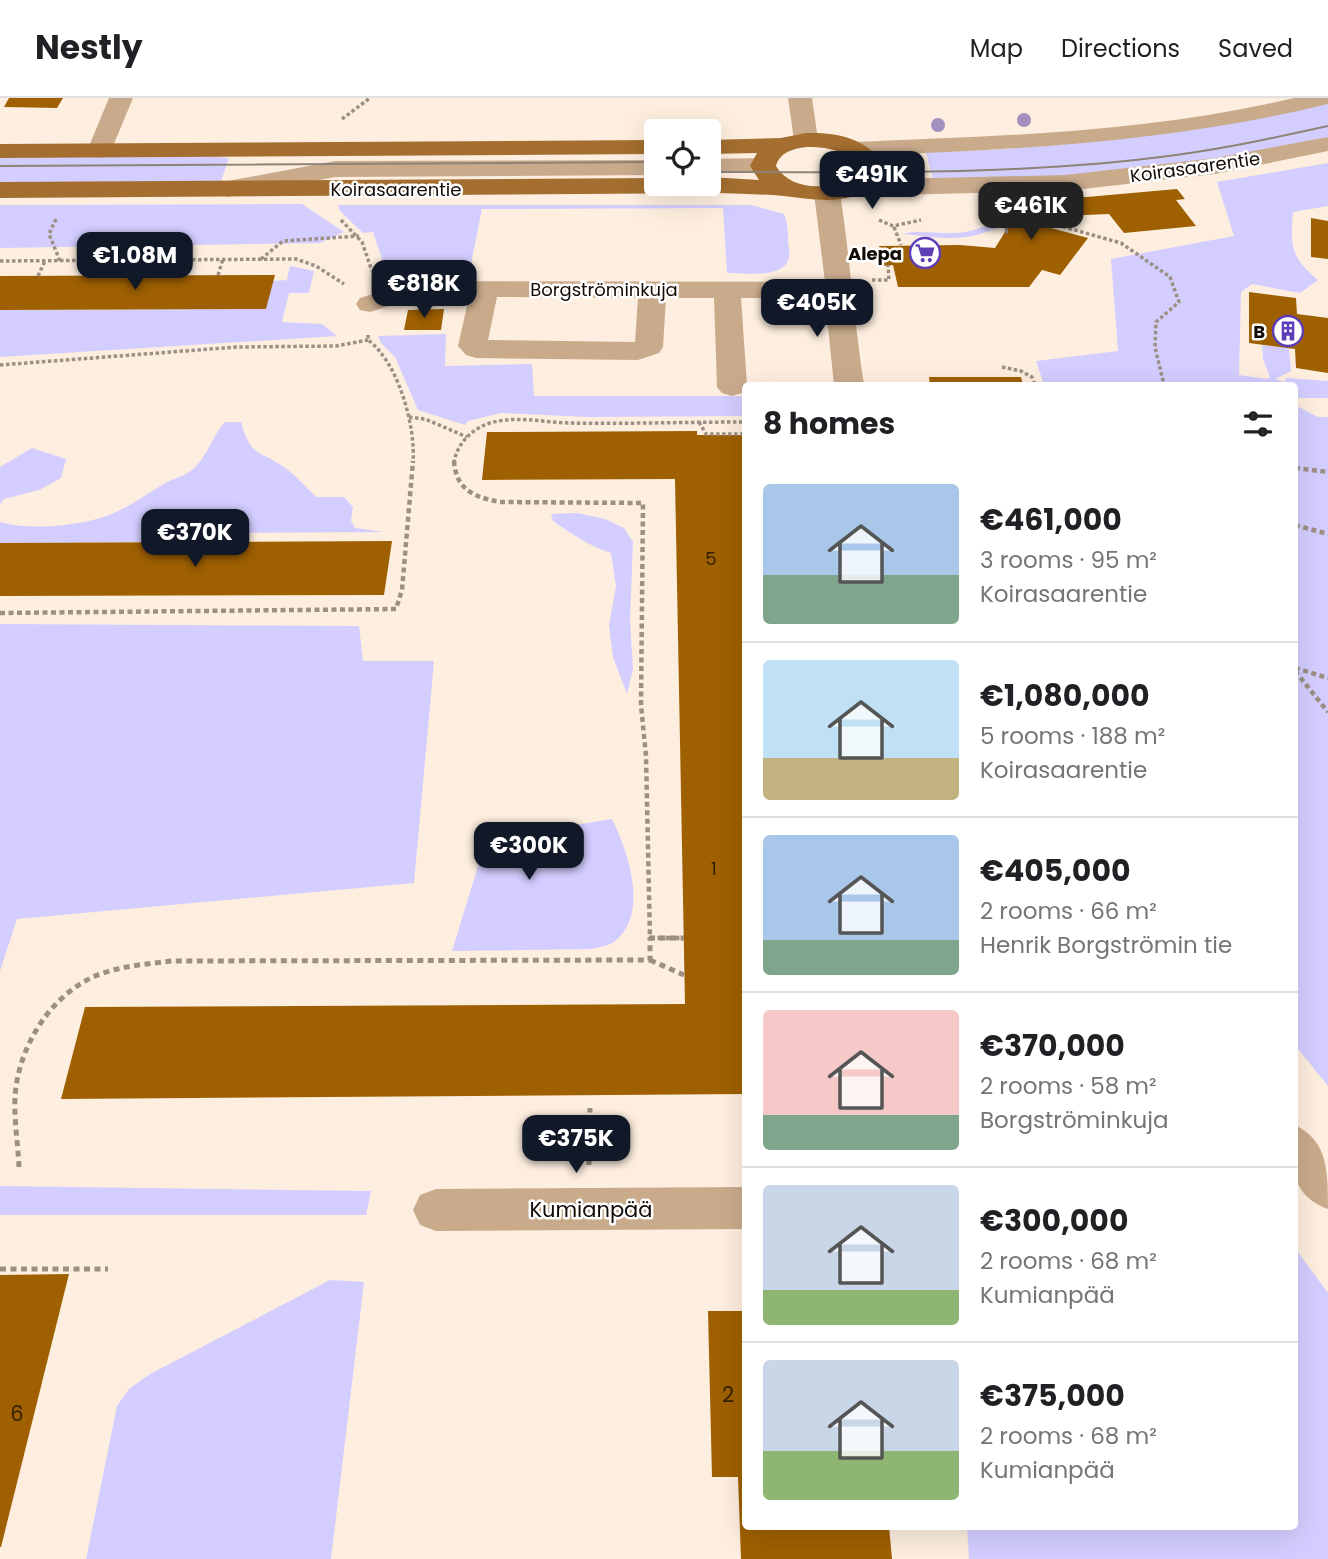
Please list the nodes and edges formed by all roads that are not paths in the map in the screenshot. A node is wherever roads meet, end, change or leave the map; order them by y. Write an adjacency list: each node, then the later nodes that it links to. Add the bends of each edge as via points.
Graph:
1 (121, 98): 12 (street)
2 (800, 98): 4 (street)
3 (1325, 98): 10 (street, Koirasaarentie, via 1263,114 1102,137)
4 (806, 140): 6 (main road); 10 (main road, via 832,141)
5 (1328, 144): 20 (street, Koirasaarentie, via 1214,166 1116,178 1023,186)
6 (780, 145): 8 (main road); 14 (main road, via 769,153)
7 (644, 147): 9 (main road, Koirasaarentie)
8 (721, 147)
9 (239, 149): 12 (main road, Koirasaarentie); 16 (street)
10 (855, 149): 20 (main road, via 865,157 870,171 864,181)
11 (0, 151): 12 (main road, Koirasaarentie)
12 (99, 151)
13 (721, 166): 14 (street)
14 (763, 166): 18 (main road, via 770,178)
15 (644, 167): 16 (street)
16 (335, 169): 17 (street)
17 (228, 189): 18 (main road, Koirasaarentie, via 707,185); 19 (main road, Koirasaarentie)
18 (791, 189): 20 (main road, Koirasaarentie)
19 (0, 190)
20 (839, 191): 24 (street)
21 (485, 289): 22 (street, Borgströminkuja); 22 (street, via 472,346 477,349 638,351 649,346); 25 (street, Borgströminkuja, via 413,289)
22 (653, 289): 23 (street, Borgströminkuja)
23 (727, 289): 24 (street, Borgströminkuja); 27 (street)
24 (840, 290): 26 (street)
25 (370, 304)
26 (849, 382)
27 (732, 387)
28 (1298, 1149): 29 (street)
29 (1328, 1188)
30 (742, 1208): 31 (street, Kumianpää)
31 (436, 1210)

